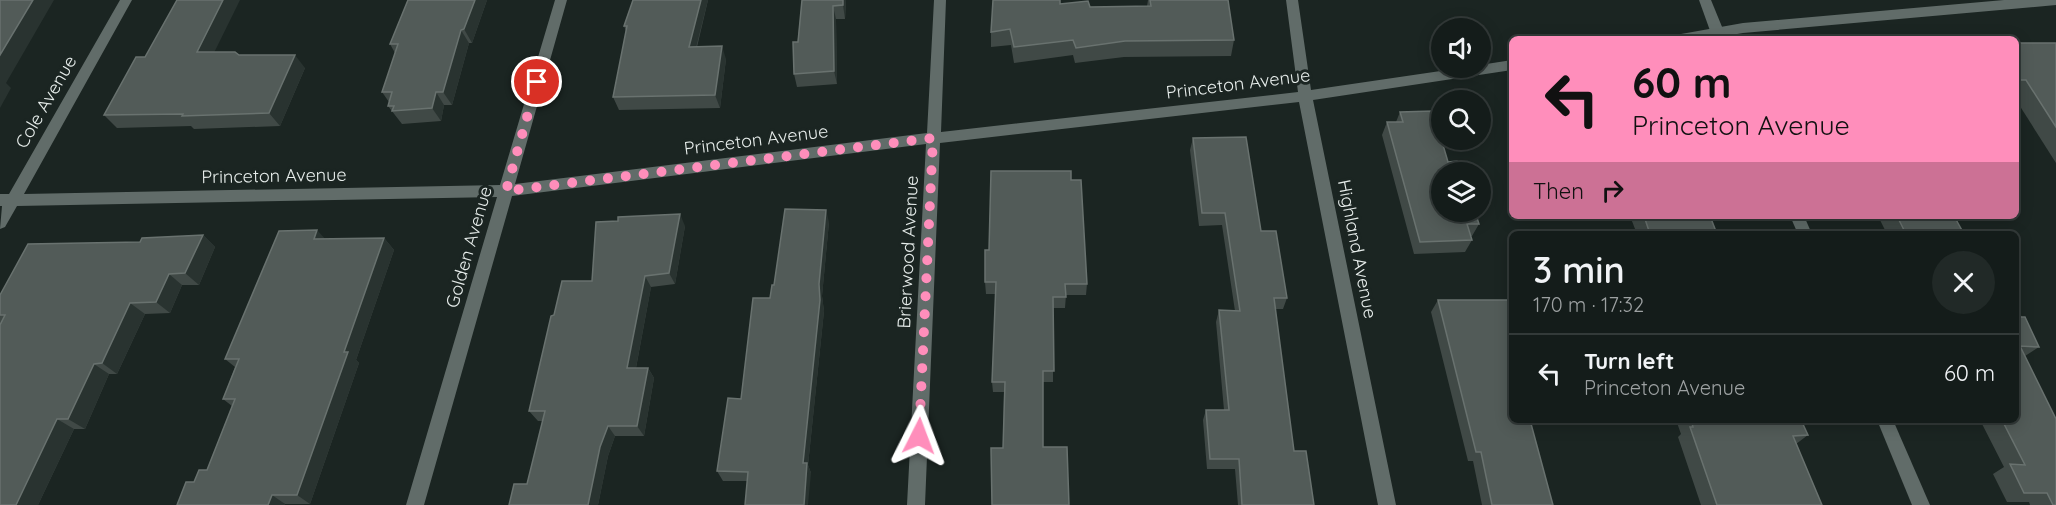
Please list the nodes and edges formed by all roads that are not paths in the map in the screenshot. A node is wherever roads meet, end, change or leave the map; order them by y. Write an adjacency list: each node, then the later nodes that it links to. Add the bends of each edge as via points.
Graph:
1 (126, 0): 12 (street, Cole Avenue)
2 (561, 0): 11 (street, Golden Avenue)
3 (940, 0): 10 (street, Brierwood Avenue)
4 (1292, 0): 9 (street, Highland Avenue)
5 (1705, 0): 7 (street)
6 (2056, 0): 7 (street)
7 (1719, 35)
8 (1509, 65): 9 (street, Princeton Avenue)
9 (1305, 96): 10 (street, Princeton Avenue); 17 (street, Highland Avenue)
10 (933, 138): 11 (street, Princeton Avenue); 16 (street, Brierwood Avenue)
11 (506, 191): 12 (street, Princeton Avenue); 15 (street, Golden Avenue)
12 (6, 200): 13 (street, Cole Avenue)
13 (0, 223)
14 (1886, 423): 18 (street)
15 (415, 505)
16 (915, 505)
17 (1387, 505)
18 (1921, 505)

